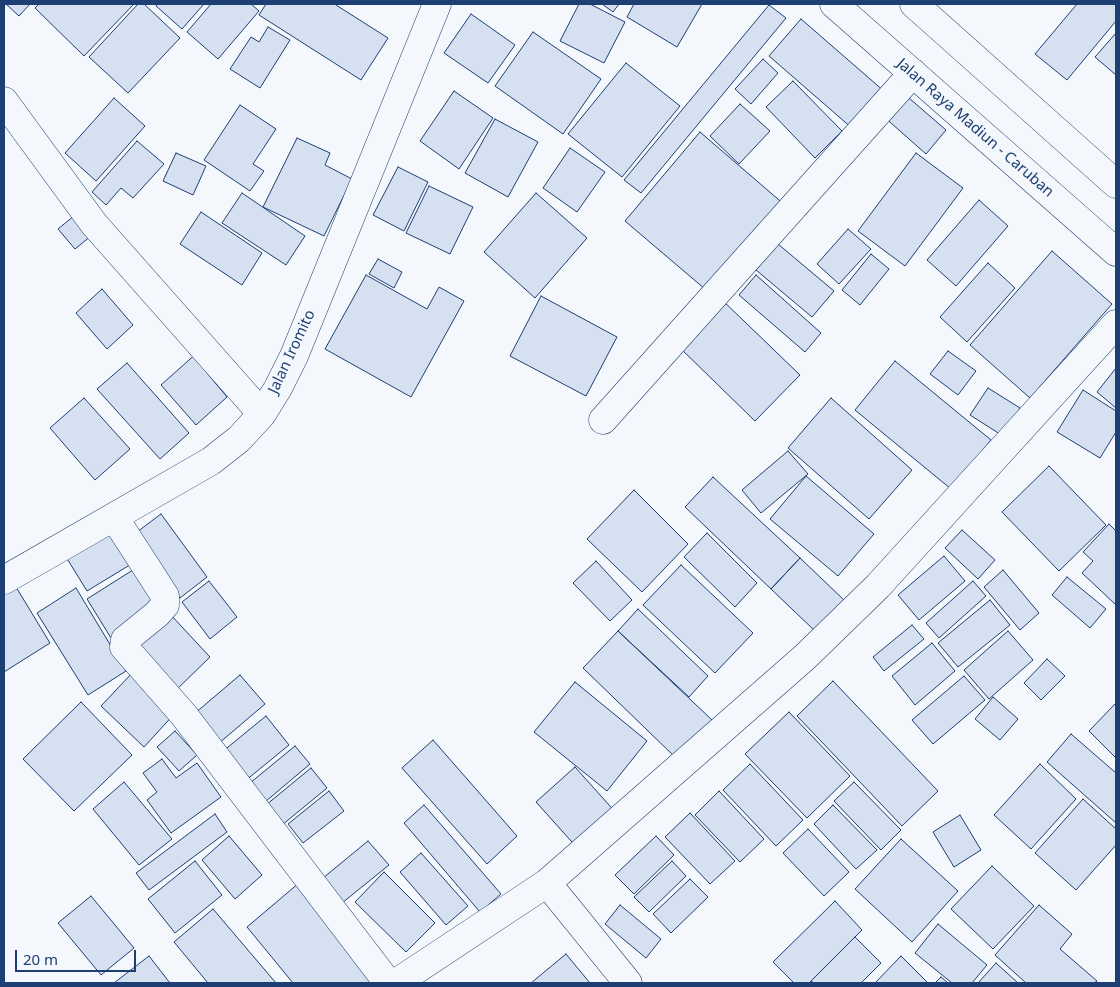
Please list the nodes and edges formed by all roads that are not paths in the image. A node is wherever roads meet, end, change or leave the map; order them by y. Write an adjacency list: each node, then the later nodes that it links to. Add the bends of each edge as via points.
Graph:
1 (437, 4): 9 (main road, Jalan Iromito, via 294,356)
2 (834, 4): 4 (main road, Jalan Raya Madiun - Caruban)
3 (914, 4): 6 (main road)
4 (912, 73): 7 (main road, Jalan Raya Madiun - Caruban); 10 (main road)
5 (4, 100): 9 (main road, via 94,224)
6 (1116, 184)
7 (1116, 252)
8 (1116, 324): 13 (main road, via 878,586 805,657)
9 (262, 414): 11 (main road, Jalan Iromito, via 211,461)
10 (603, 420)
11 (114, 517): 12 (main road, Jalan Iromito); 14 (main road, via 165,596 165,606 125,640 124,648 183,714)
12 (4, 580)
13 (547, 883): 15 (main road); 16 (main road)
14 (388, 983)
15 (396, 983)
16 (628, 983)

